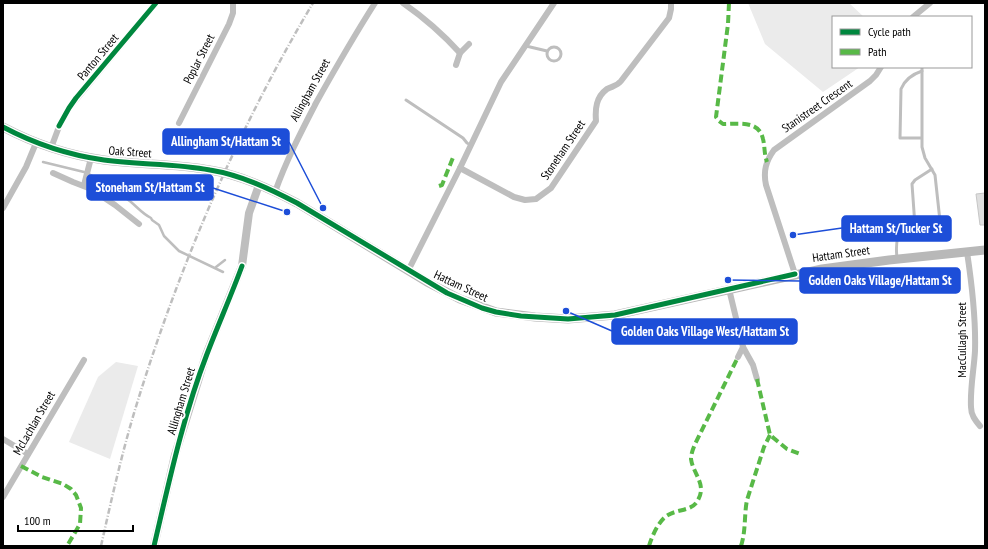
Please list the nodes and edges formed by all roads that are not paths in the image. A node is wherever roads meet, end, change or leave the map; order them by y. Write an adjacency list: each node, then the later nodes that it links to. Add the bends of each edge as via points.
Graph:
1 (156, 3): 22 (street, Panton Street, via 69,108)
2 (233, 3): 17 (street, Poplar Street, via 229,24)
3 (375, 3): 29 (street, Allingham Street, via 337,65 299,136)
4 (403, 3): 12 (street, via 443,34)
5 (554, 3): 10 (street)
6 (670, 3): 24 (street, Stoneham Street, via 671,13 664,24 621,81 607,89 598,101 595,109 596,121 551,188 536,199 525,200 514,197)
7 (930, 3): 8 (street)
8 (914, 16)
9 (469, 44): 12 (street)
10 (526, 46): 11 (lane); 21 (street, via 501,82)
11 (547, 51): 11 (lane, via 553,46 557,47 560,50 560,57 552,61 547,56)
12 (460, 53): 13 (street)
13 (456, 66)
14 (880, 68): 37 (street, Stanistreet Crescent, via 870,81 774,150 766,163 766,184)
15 (922, 69): 19 (lane); 19 (lane, via 902,84 900,117 900,138)
16 (406, 100): 21 (lane)
17 (179, 123)
18 (3, 127): 20 (main road, Oak Street)
19 (921, 138): 25 (lane, via 922,152)
20 (36, 142): 22 (main road, Oak Street); 30 (street, via 26,167)
21 (471, 145): 24 (street)
22 (51, 148): 23 (main road, Oak Street)
23 (91, 158): 27 (street, Oak Street); 28 (main road, Oak Street, via 203,168)
24 (460, 168): 36 (street)
25 (932, 169): 32 (lane, via 912,184); 32 (lane, via 935,175 940,222)
26 (53, 173): 27 (street)
27 (84, 185): 31 (street)
28 (259, 185): 29 (main road, Hattam Street); 47 (street, Allingham Street, via 249,213 242,266 198,378 175,455)
29 (275, 192): 36 (main road, Hattam Street)
30 (3, 208)
31 (139, 224)
32 (915, 226): 35 (lane, via 906,228 898,236)
33 (985, 250): 34 (main road, Hattam Street)
34 (967, 252): 35 (main road, Hattam Street); 43 (street, MacCullagh Street, via 975,351 971,406 973,417)
35 (897, 259): 37 (main road, Hattam Street)
36 (408, 271): 38 (main road, Hattam Street, via 482,308 535,318 615,315)
37 (795, 274): 38 (main road, Hattam Street)
38 (729, 290): 39 (street)
39 (743, 347): 40 (street); 42 (street)
40 (738, 357)
41 (84, 360): 45 (street, McLachlan Street)
42 (757, 378)
43 (980, 426)
44 (3, 439): 45 (street)
45 (28, 454): 46 (street, McLachlan Street)
46 (3, 497)
47 (154, 546)

